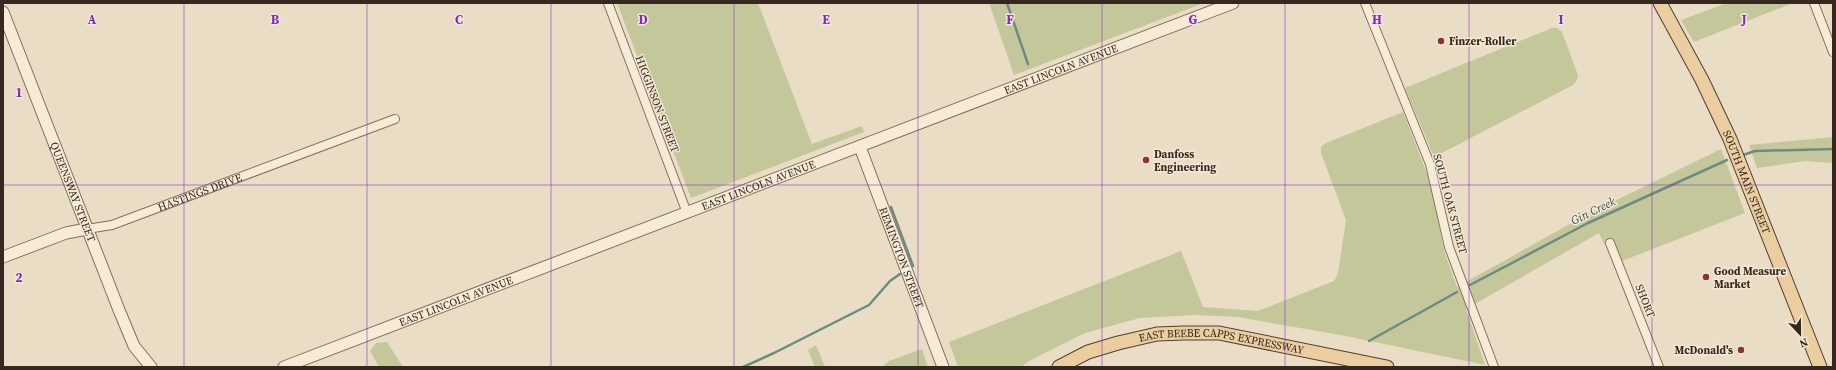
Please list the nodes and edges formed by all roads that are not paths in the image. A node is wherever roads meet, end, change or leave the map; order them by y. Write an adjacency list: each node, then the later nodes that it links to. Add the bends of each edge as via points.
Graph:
1 (608, 3): 10 (street, HIGGINSON STREET)
2 (1232, 3): 9 (street, EAST LINCOLN AVENUE)
3 (1365, 3): 19 (street, SOUTH OAK STREET, via 1430,164 1449,247)
4 (1660, 3): 21 (main road, SOUTH MAIN STREET, via 1702,80 1730,139)
5 (1814, 3): 7 (street)
6 (3, 12): 11 (street, QUEENSWAY STREET)
7 (1833, 52)
8 (394, 119): 11 (street, HASTINGS DRIVE, via 112,225)
9 (860, 147): 10 (street, EAST LINCOLN AVENUE); 16 (street, REMINGTON STREET)
10 (687, 213): 15 (street, EAST LINCOLN AVENUE)
11 (87, 229): 13 (street, HASTINGS DRIVE, via 66,232); 14 (street, QUEENSWAY STREET, via 134,346)
12 (1610, 243): 20 (street, SHORT)
13 (3, 257)
14 (151, 367)
15 (284, 367)
16 (943, 367)
17 (1059, 367): 18 (main road, EAST BEEBE CAPPS EXPRESSWAY, via 1088,352 1118,343 1157,334 1184,333 1219,333)
18 (1387, 367)
19 (1494, 367)
20 (1659, 367)
21 (1820, 367)

